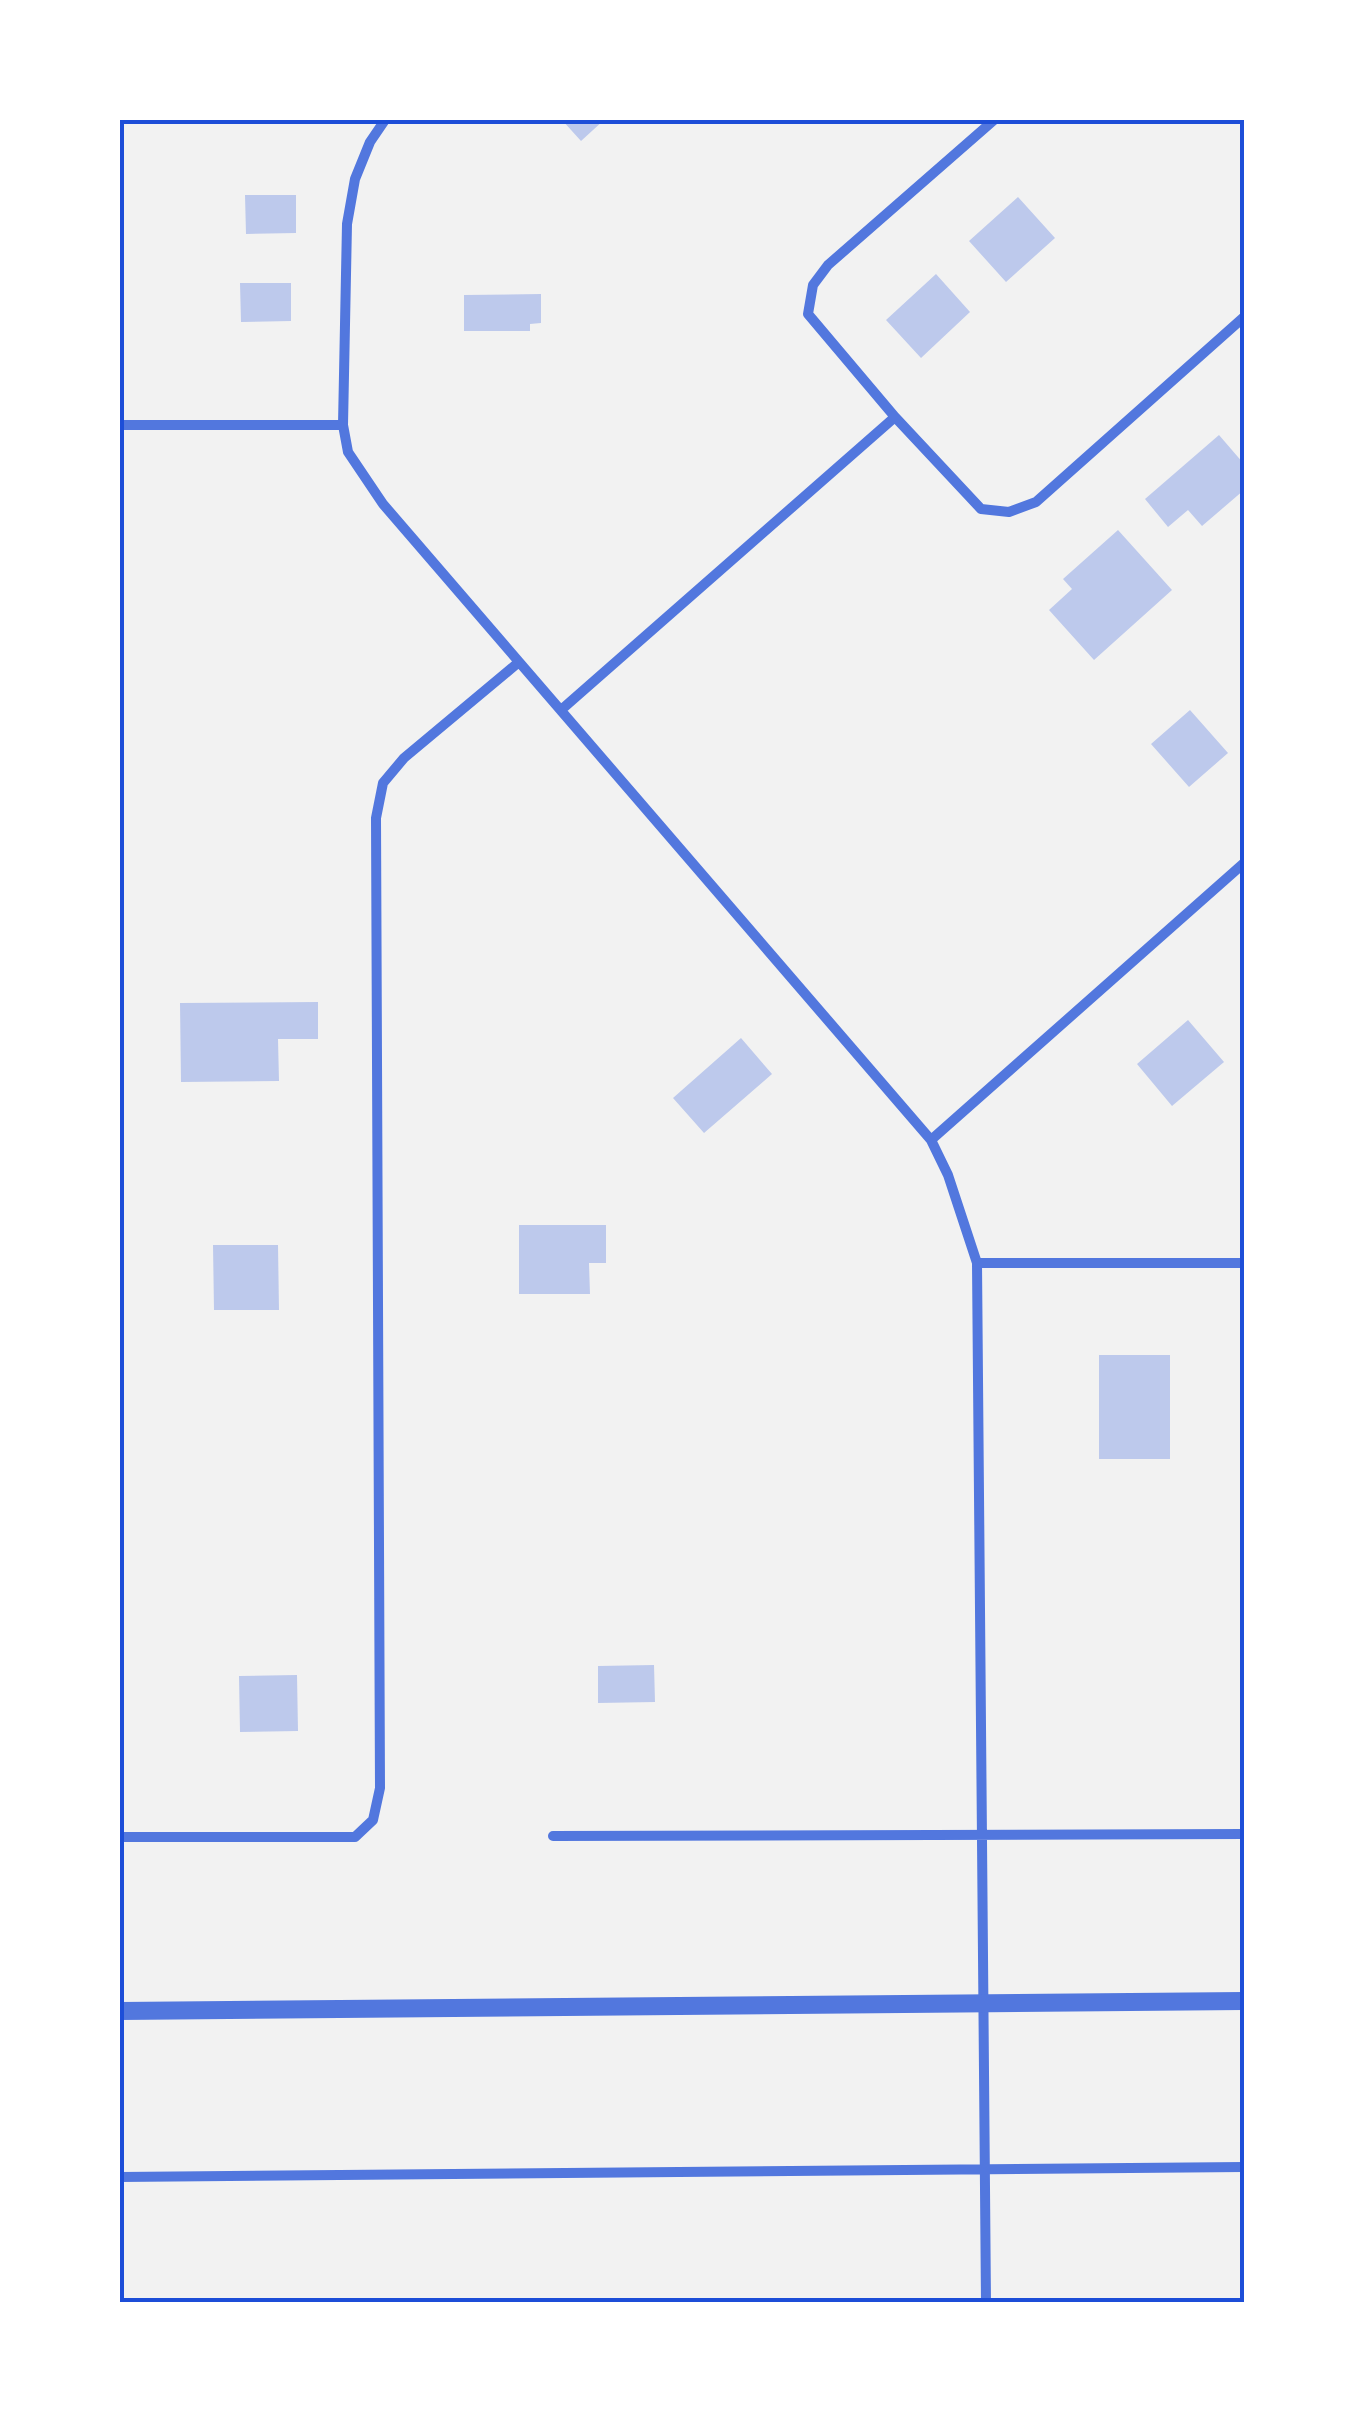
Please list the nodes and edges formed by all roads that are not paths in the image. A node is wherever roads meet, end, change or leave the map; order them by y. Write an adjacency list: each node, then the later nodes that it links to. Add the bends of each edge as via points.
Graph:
1 (385, 120): 6 (street, via 355,179 348,224)
2 (994, 120): 4 (street, via 813,285 808,314)
3 (1244, 317): 4 (street, via 1036,502 1009,512 980,509)
4 (895, 418): 8 (street)
5 (120, 425): 6 (street)
6 (343, 425): 7 (street, via 348,452 364,479)
7 (519, 662): 8 (street); 16 (street, via 404,758 383,783 376,818 380,1788 373,1820 355,1837)
8 (561, 710): 10 (street)
9 (1244, 863): 10 (street)
10 (931, 1140): 11 (street)
11 (977, 1263): 12 (street); 14 (street)
12 (1244, 1263)
13 (1244, 1834): 14 (street)
14 (982, 1835): 15 (street); 18 (street)
15 (553, 1836)
16 (120, 1837)
17 (1244, 2001): 18 (street)
18 (983, 2004): 19 (street); 21 (street)
19 (120, 2011)
20 (1244, 2167): 21 (street)
21 (985, 2168): 22 (street); 23 (street)
22 (120, 2177)
23 (986, 2303)

